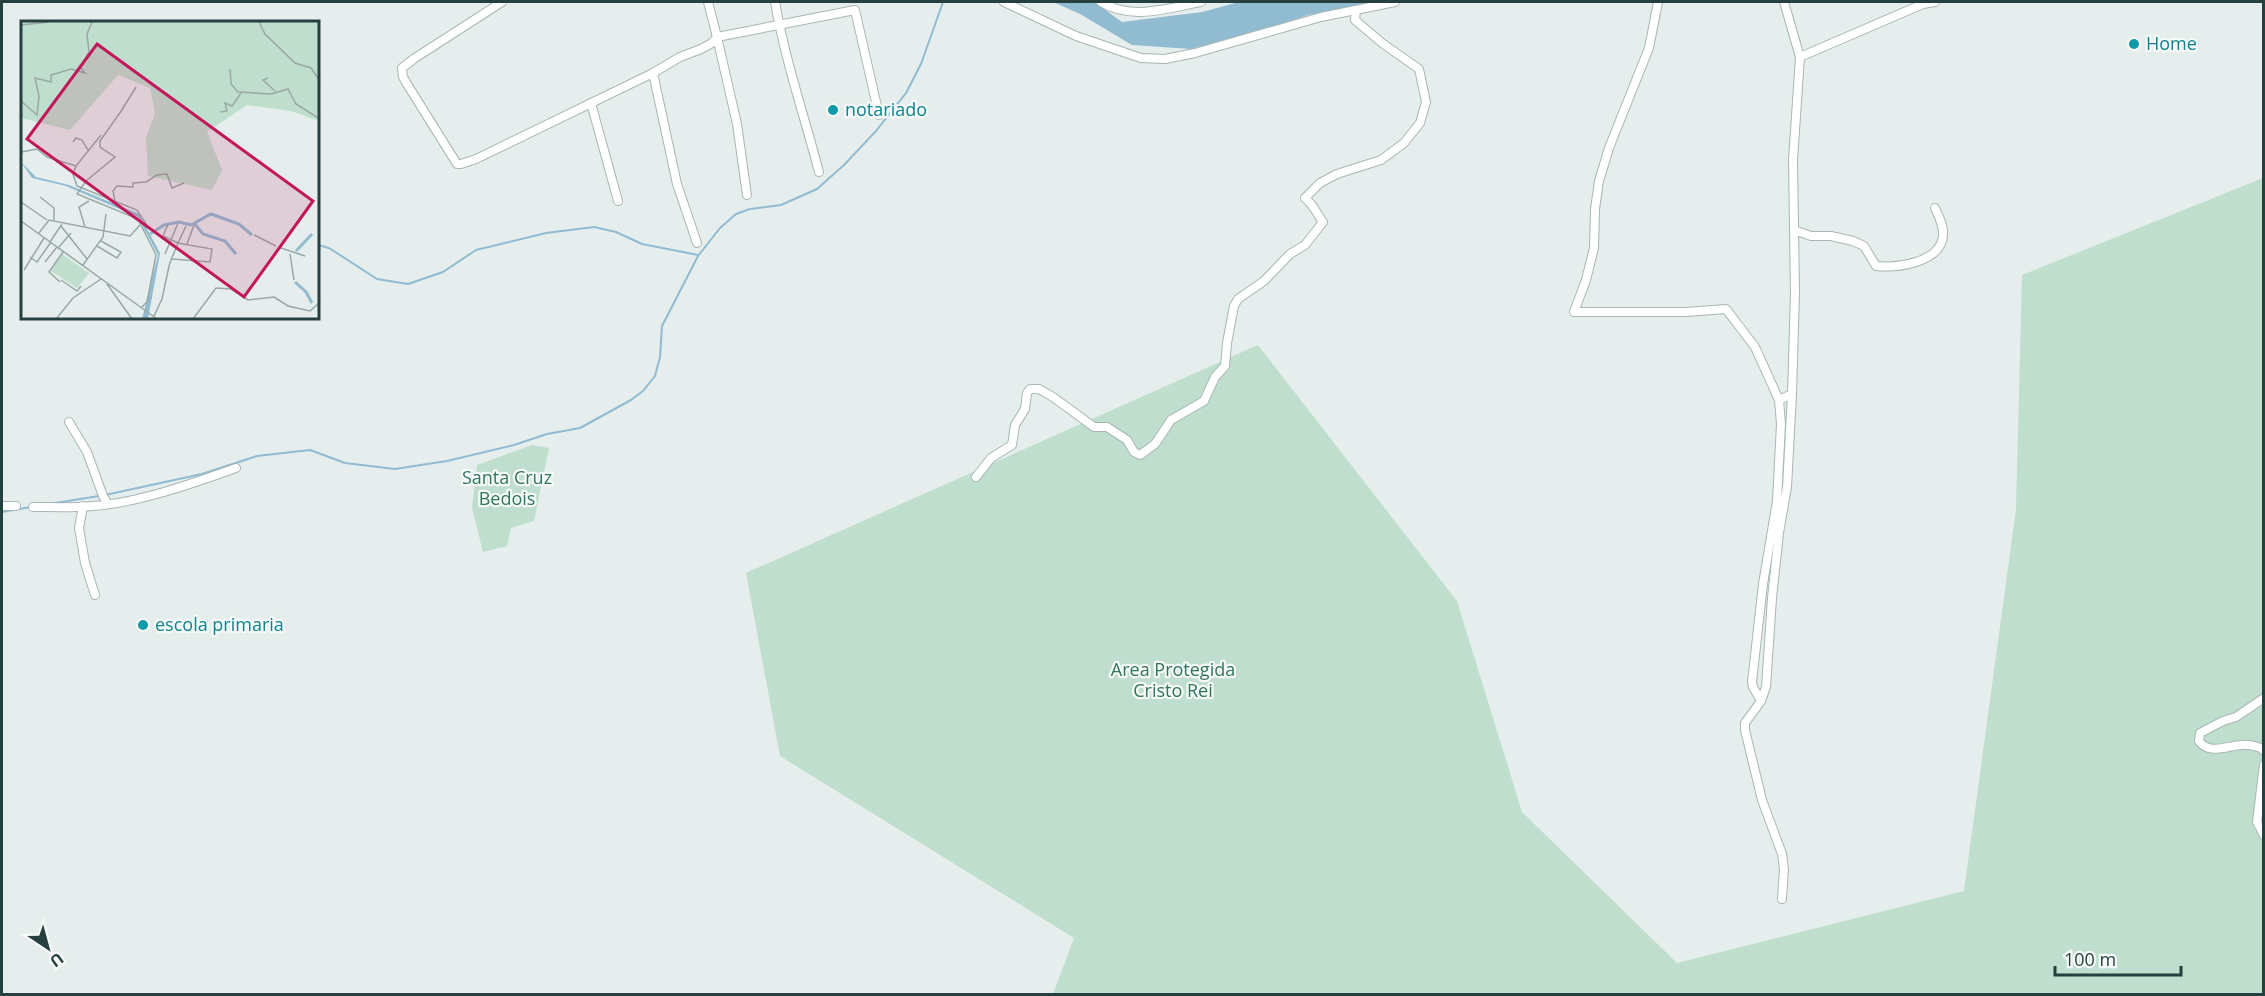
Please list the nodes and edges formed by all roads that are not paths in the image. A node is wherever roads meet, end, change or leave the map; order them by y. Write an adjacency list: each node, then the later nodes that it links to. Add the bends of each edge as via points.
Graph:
1 (502, 2): 16 (street, via 402,68 403,77 457,164)
2 (708, 2): 13 (street)
3 (775, 2): 12 (street)
4 (1004, 2): 11 (street, via 1076,36 1141,58 1165,59)
5 (1101, 2): 6 (street, via 1136,14)
6 (1201, 2)
7 (1395, 2): 11 (street)
8 (1658, 2): 25 (street, via 1649,48 1599,181 1594,248 1574,312 1726,309 1755,347)
9 (1784, 2): 14 (street)
10 (1935, 2): 14 (street)
11 (1356, 10): 28 (street, via 1355,20 1419,69 1426,102 1420,123 1404,143 1381,160 1337,174 1305,198 1323,222 1305,245 1238,299 1225,366 1204,401 1171,420 1155,444 1140,455 1127,440 1107,427 1094,427 1053,397 1030,389 1025,409 1015,425 1012,445 991,458)
12 (779, 25): 13 (street); 17 (street, via 855,10); 18 (street)
13 (717, 37): 15 (street); 19 (street, via 737,124)
14 (1800, 57): 22 (street, via 1793,160)
15 (653, 73): 16 (street); 23 (street, via 677,183)
16 (591, 103): 20 (street)
17 (879, 115)
18 (819, 172)
19 (747, 195)
20 (618, 201)
21 (1935, 208): 22 (street, via 1943,236 1938,249 1917,262 1886,267 1876,266 1864,246 1854,241)
22 (1794, 230): 24 (street)
23 (698, 243)
24 (1792, 394): 25 (street); 36 (street, via 1787,487 1779,533 1766,687)
25 (1779, 400): 36 (street, via 1777,501 1752,682)
26 (69, 422): 29 (street, via 89,457)
27 (236, 468): 29 (street, via 195,483)
28 (976, 477)
29 (108, 504): 32 (street)
30 (2, 506): 31 (street)
31 (16, 506)
32 (83, 506): 33 (street); 34 (street, via 79,528)
33 (33, 507)
34 (95, 595)
35 (2264, 698): 37 (street, via 2236,717 2207,728 2200,733 2199,741 2202,747 2210,749 2243,744)
36 (1761, 701): 40 (street, via 1745,723 1745,730 1762,800 1782,854)
37 (2264, 751)
38 (2264, 765): 39 (street, via 2257,822)
39 (2264, 835)
40 (1782, 899)

